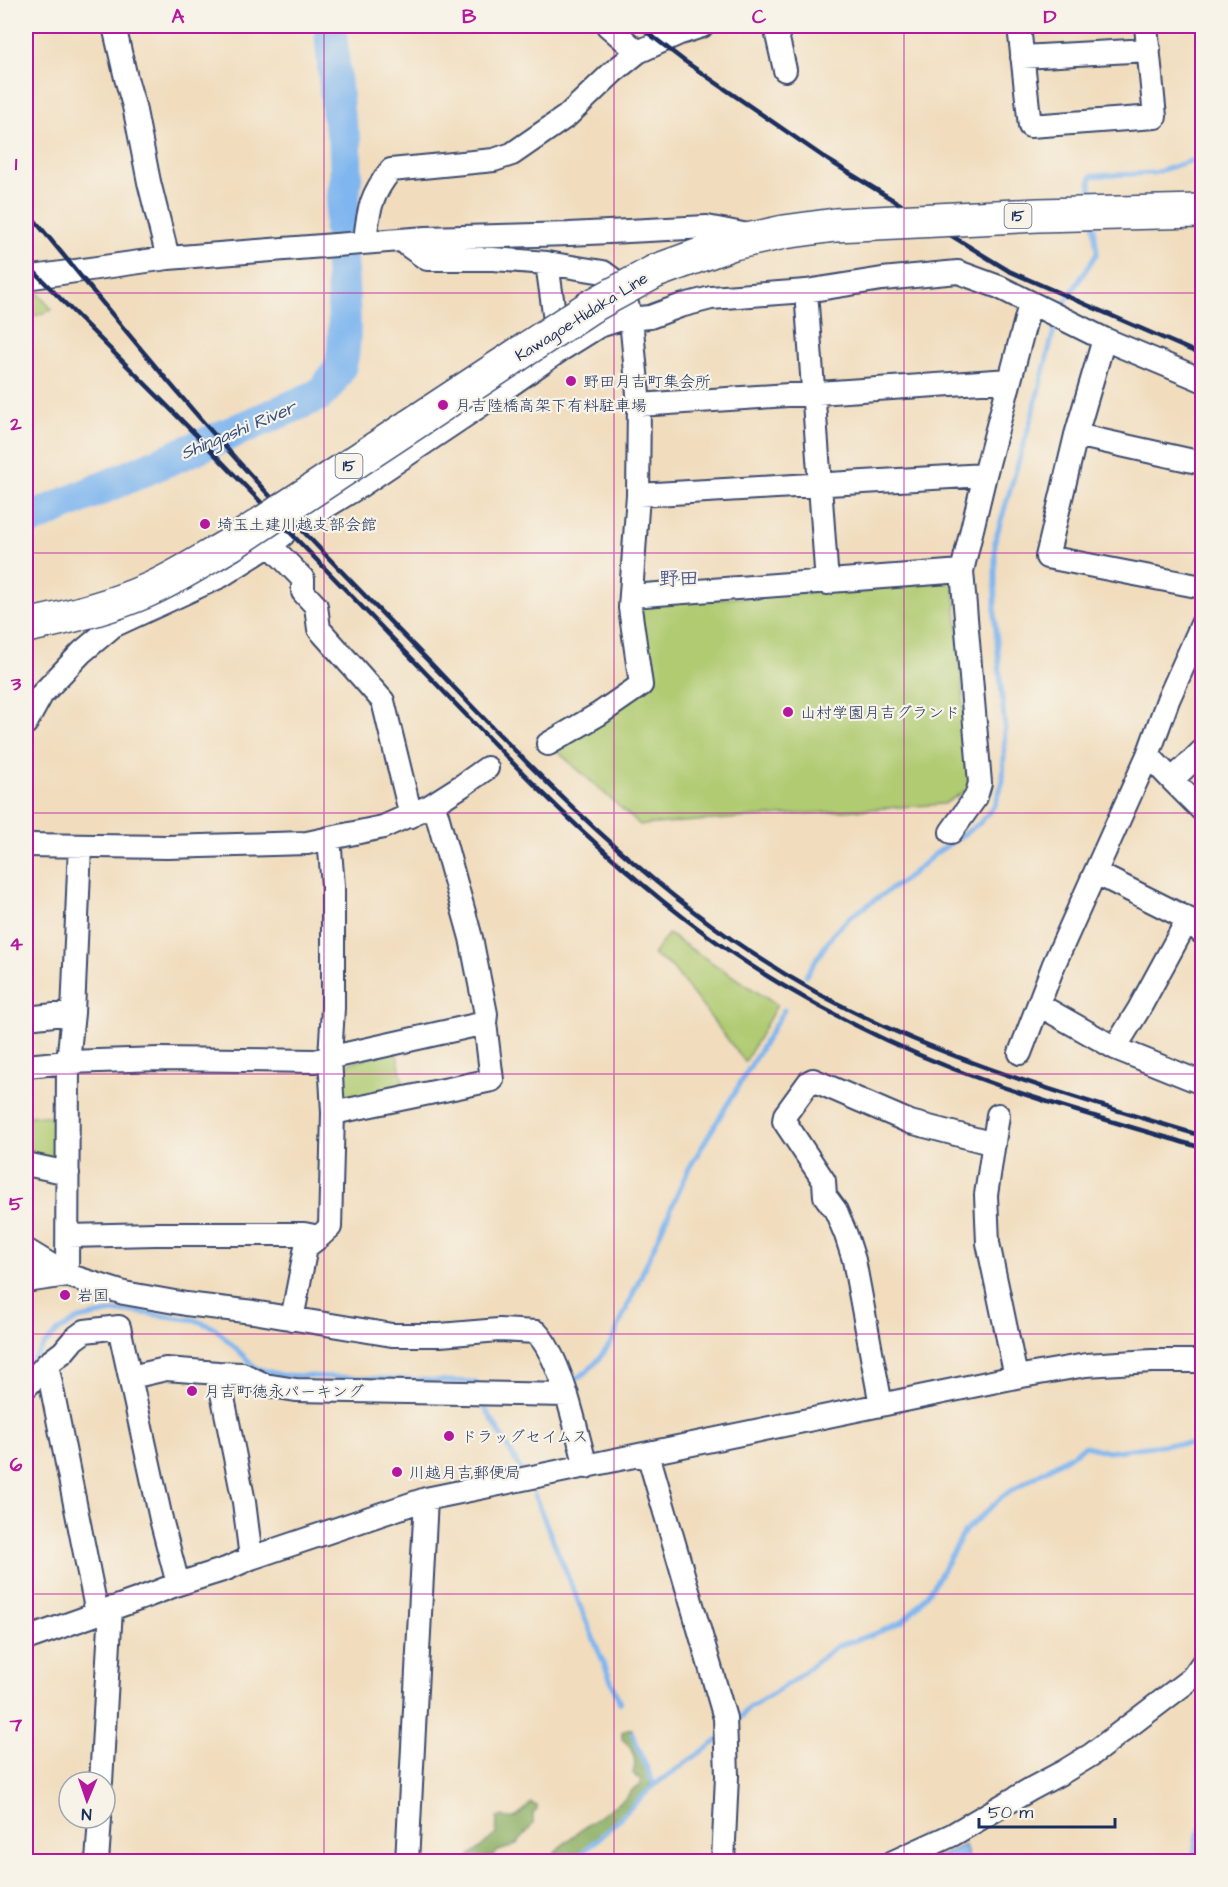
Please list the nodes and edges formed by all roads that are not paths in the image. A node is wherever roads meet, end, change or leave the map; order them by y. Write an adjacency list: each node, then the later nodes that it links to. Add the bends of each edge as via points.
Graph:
1 (114, 26): 15 (street)
2 (608, 26): 8 (street)
3 (702, 26): 8 (street)
4 (775, 26): 10 (street)
5 (1019, 26): 9 (street)
6 (1146, 26): 7 (street)
7 (1149, 50): 9 (street); 9 (street, via 1155,117 1030,126)
8 (638, 52): 14 (street, via 567,116 512,154 495,160 391,170 373,196)
9 (1022, 57)
10 (785, 70)
11 (1201, 211): 12 (main road, Kawagoe-Hidaka Line / 15, bridge, via 835,225)
12 (757, 237): 13 (street, via 707,227); 38 (main road, Kawagoe-Hidaka Line / 15, bridge, via 656,271 590,307 184,571 146,591 99,608)
13 (402, 240): 14 (street); 16 (street, via 427,259)
14 (365, 241): 15 (street)
15 (168, 258): 17 (street)
16 (547, 264): 20 (street, via 603,272 622,286); 22 (street)
17 (26, 278)
18 (806, 291): 19 (street, via 958,272 999,287); 20 (street, via 711,298); 25 (street)
19 (1047, 312): 21 (street); 23 (street)
20 (631, 319): 22 (street, via 599,326); 26 (street)
21 (1104, 339): 24 (street); 27 (street)
22 (559, 351): 32 (street)
23 (1010, 380): 25 (street); 29 (street)
24 (1203, 380)
25 (813, 393): 26 (street); 30 (street)
26 (639, 405): 31 (street)
27 (1076, 435): 28 (street); 35 (street, via 1047,557)
28 (1203, 463)
29 (985, 476): 30 (street); 33 (street)
30 (820, 486): 31 (street); 34 (street)
31 (638, 495): 36 (street)
32 (306, 519)
33 (962, 571): 34 (street); 47 (street, via 980,783 976,797)
34 (827, 583): 36 (street)
35 (1203, 587)
36 (631, 596): 40 (street, via 641,685)
37 (1203, 624): 42 (street)
38 (26, 626)
39 (26, 723): 46 (street, via 42,694 113,626 221,576 276,540 303,579 303,592 316,606 319,629 383,701)
40 (548, 744)
41 (1203, 752): 44 (street)
42 (1148, 755): 44 (street); 51 (street)
43 (487, 768): 46 (street)
44 (1172, 780): 45 (street)
45 (1203, 810)
46 (421, 811): 48 (street, via 383,827); 56 (street, via 437,815 471,938)
47 (951, 832)
48 (329, 838): 50 (street, via 307,843); 59 (street, via 333,886)
49 (26, 845): 50 (street)
50 (80, 846): 54 (street)
51 (1096, 873): 52 (street); 53 (street)
52 (1195, 926): 57 (street)
53 (1039, 1005): 57 (street); 58 (street)
54 (73, 1013): 55 (street); 60 (street)
55 (26, 1018)
56 (485, 1023): 59 (street); 63 (street, via 492,1080)
57 (1115, 1048): 62 (street)
58 (1020, 1053)
59 (330, 1057): 60 (street); 63 (street)
60 (68, 1062): 61 (street); 67 (street)
61 (26, 1065)
62 (1203, 1083)
63 (333, 1113): 69 (street, via 330,1227)
64 (998, 1115): 65 (street)
65 (994, 1144): 80 (street, via 986,1196 988,1243); 83 (street, via 910,1122 813,1080 785,1115 784,1121 824,1181 825,1196 846,1235)
66 (26, 1164): 67 (street)
67 (68, 1173): 68 (street)
68 (68, 1236): 69 (street); 71 (street)
69 (319, 1237): 74 (street, via 306,1247)
70 (26, 1251): 71 (street)
71 (67, 1275): 72 (street); 73 (street)
72 (26, 1281)
73 (124, 1293): 74 (street); 75 (street)
74 (292, 1319): 82 (street, via 392,1335 536,1332 545,1341)
75 (119, 1327): 77 (street, via 85,1331); 79 (street)
76 (1203, 1361): 80 (street, via 1086,1365)
77 (47, 1364): 81 (street); 89 (street)
78 (218, 1374): 79 (street, via 166,1369); 82 (street, via 242,1374 265,1385 296,1390); 87 (street)
79 (131, 1377): 88 (street)
80 (1016, 1377): 83 (street)
81 (26, 1387)
82 (567, 1395): 85 (street)
83 (881, 1404): 84 (street)
84 (648, 1454): 85 (street); 96 (street, via 725,1718)
85 (586, 1467): 86 (street)
86 (426, 1499): 87 (street); 95 (street)
87 (251, 1558): 88 (street)
88 (178, 1584): 89 (street)
89 (104, 1611): 90 (street); 92 (street)
90 (26, 1639)
91 (1199, 1674): 97 (street, via 1063,1772 952,1835)
92 (101, 1770)
93 (98, 1830): 94 (street)
94 (97, 1862)
95 (407, 1862)
96 (723, 1862)
97 (893, 1862)

